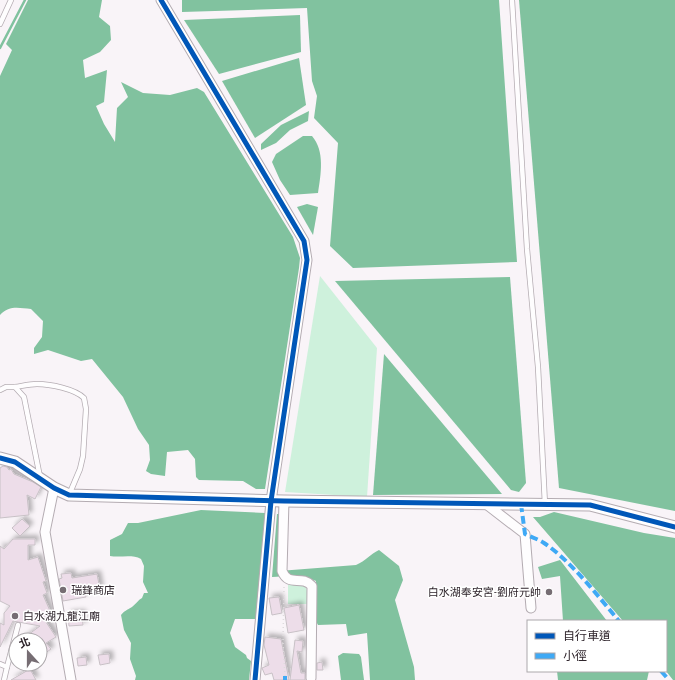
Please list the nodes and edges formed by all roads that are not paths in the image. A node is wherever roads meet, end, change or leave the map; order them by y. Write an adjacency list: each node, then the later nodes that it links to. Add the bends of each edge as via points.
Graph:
1 (11, 0): 4 (lane)
2 (160, 0): 11 (street, via 304,241 307,260)
3 (512, 0): 14 (lane, via 527,249 538,367)
4 (0, 24)
5 (15, 387): 6 (lane); 8 (lane, via 24,397); 10 (lane, via 46,385 75,392 84,398 86,409 83,456)
6 (0, 390)
7 (0, 458): 8 (street, via 15,462)
8 (40, 478): 9 (street)
9 (54, 488): 10 (street); 22 (street, via 45,532)
10 (69, 495): 11 (street)
11 (271, 501): 12 (street); 23 (street)
12 (284, 502): 13 (street); 20 (street, via 284,574 288,580 309,583 312,586)
13 (486, 504): 14 (street); 16 (street, via 525,534)
14 (545, 505): 15 (street, via 590,506)
15 (675, 527)
16 (531, 608)
17 (18, 625): 19 (lane)
18 (0, 664): 19 (lane)
19 (7, 667): 21 (lane)
20 (311, 678)
21 (4, 680)
22 (71, 680)
23 (255, 680)

